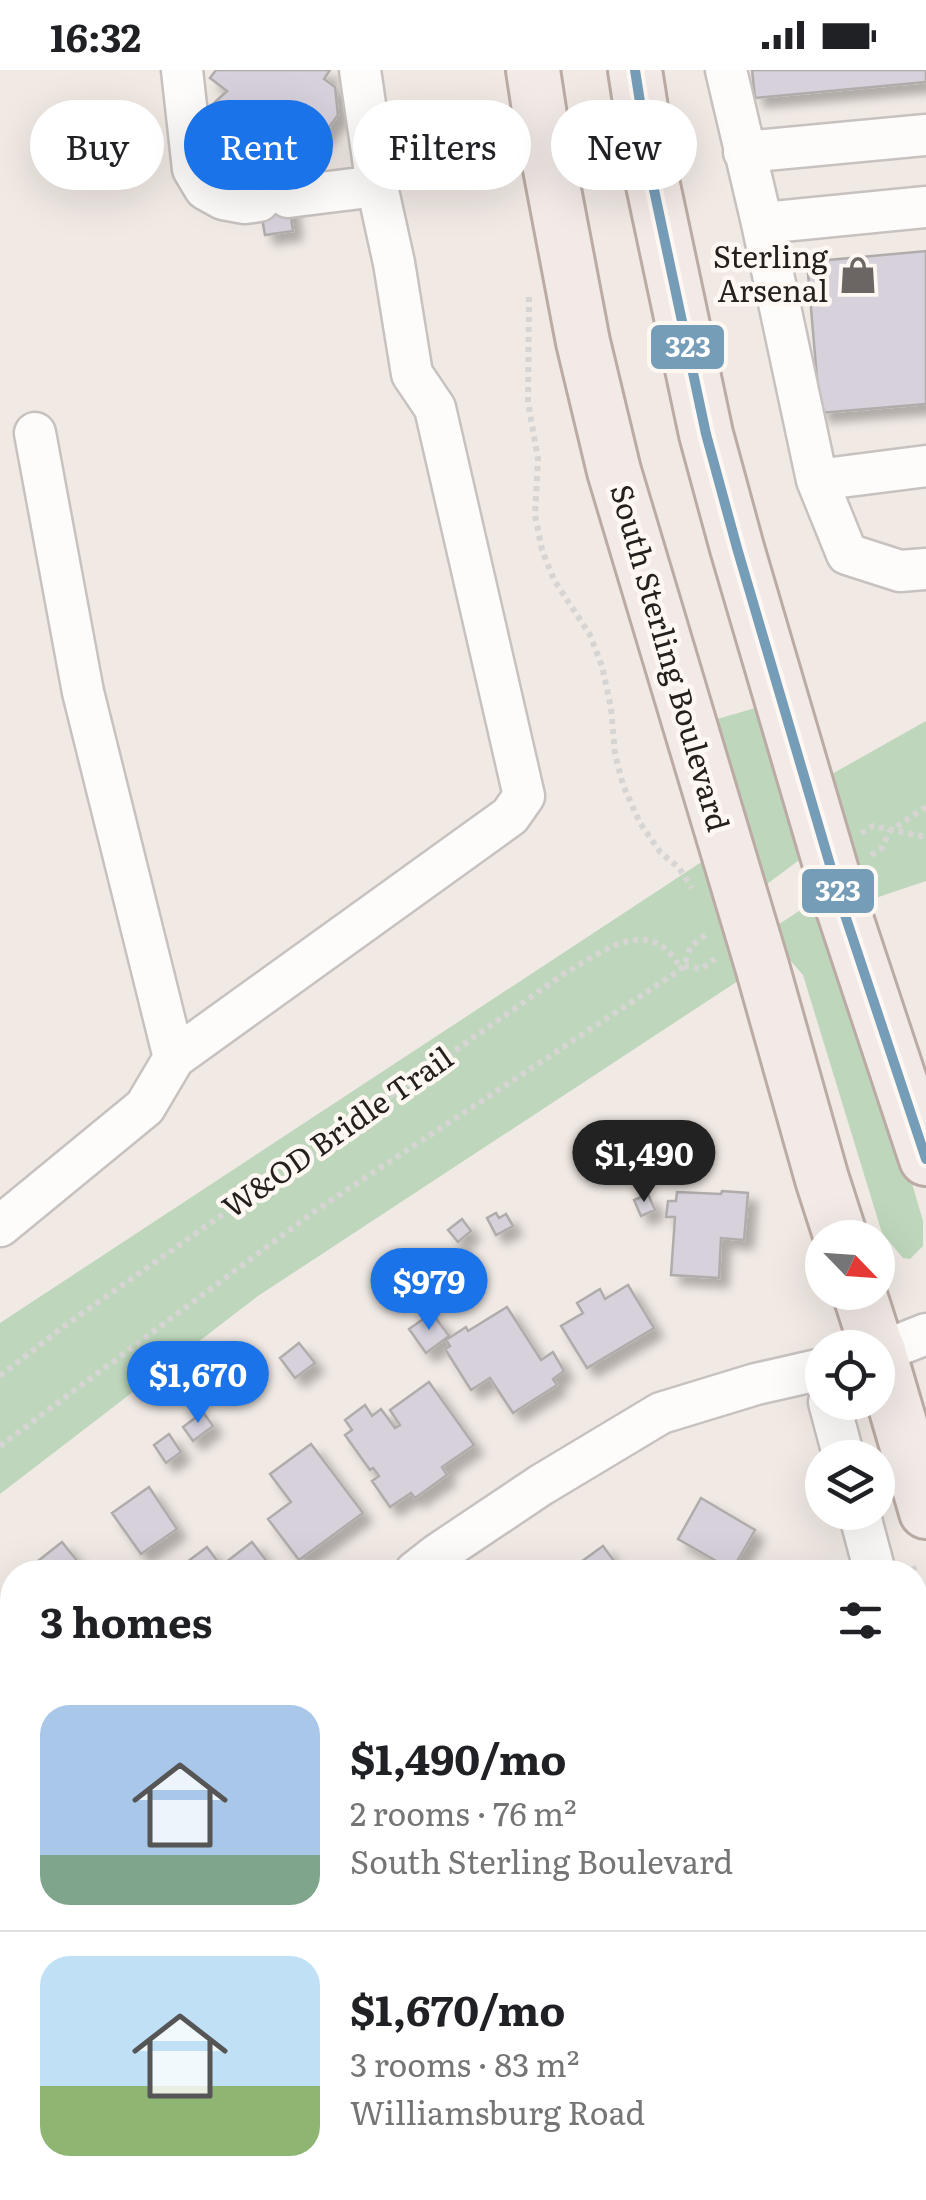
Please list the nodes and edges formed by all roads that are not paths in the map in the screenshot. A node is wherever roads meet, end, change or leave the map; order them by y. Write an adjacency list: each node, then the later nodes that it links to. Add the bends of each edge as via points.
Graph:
1 (182, 70): 9 (street, via 193,169 204,189 245,202)
2 (360, 70): 6 (street)
3 (534, 70): 19 (main road, South Sterling Boulevard, via 579,325 614,472)
4 (635, 70): 18 (main road, via 706,434 834,879)
5 (726, 70): 8 (street)
6 (364, 100)
7 (926, 135): 8 (street)
8 (744, 152): 12 (street)
9 (353, 189)
10 (377, 190): 17 (street, via 412,374 435,408 524,796 510,816)
11 (926, 208): 12 (street)
12 (762, 223): 15 (street)
13 (35, 433): 17 (street, via 84,692)
14 (926, 466): 15 (street)
15 (818, 480): 16 (street, via 846,554 900,572)
16 (926, 569)
17 (174, 1058): 20 (street, via 145,1108)
18 (926, 1159)
19 (835, 1220)
20 (0, 1226)
21 (895, 1377): 23 (main road)
22 (805, 1381): 25 (street, via 756,1384 661,1413)
23 (926, 1512)
24 (864, 1530): 26 (street)
25 (430, 1560)
26 (873, 1560)

